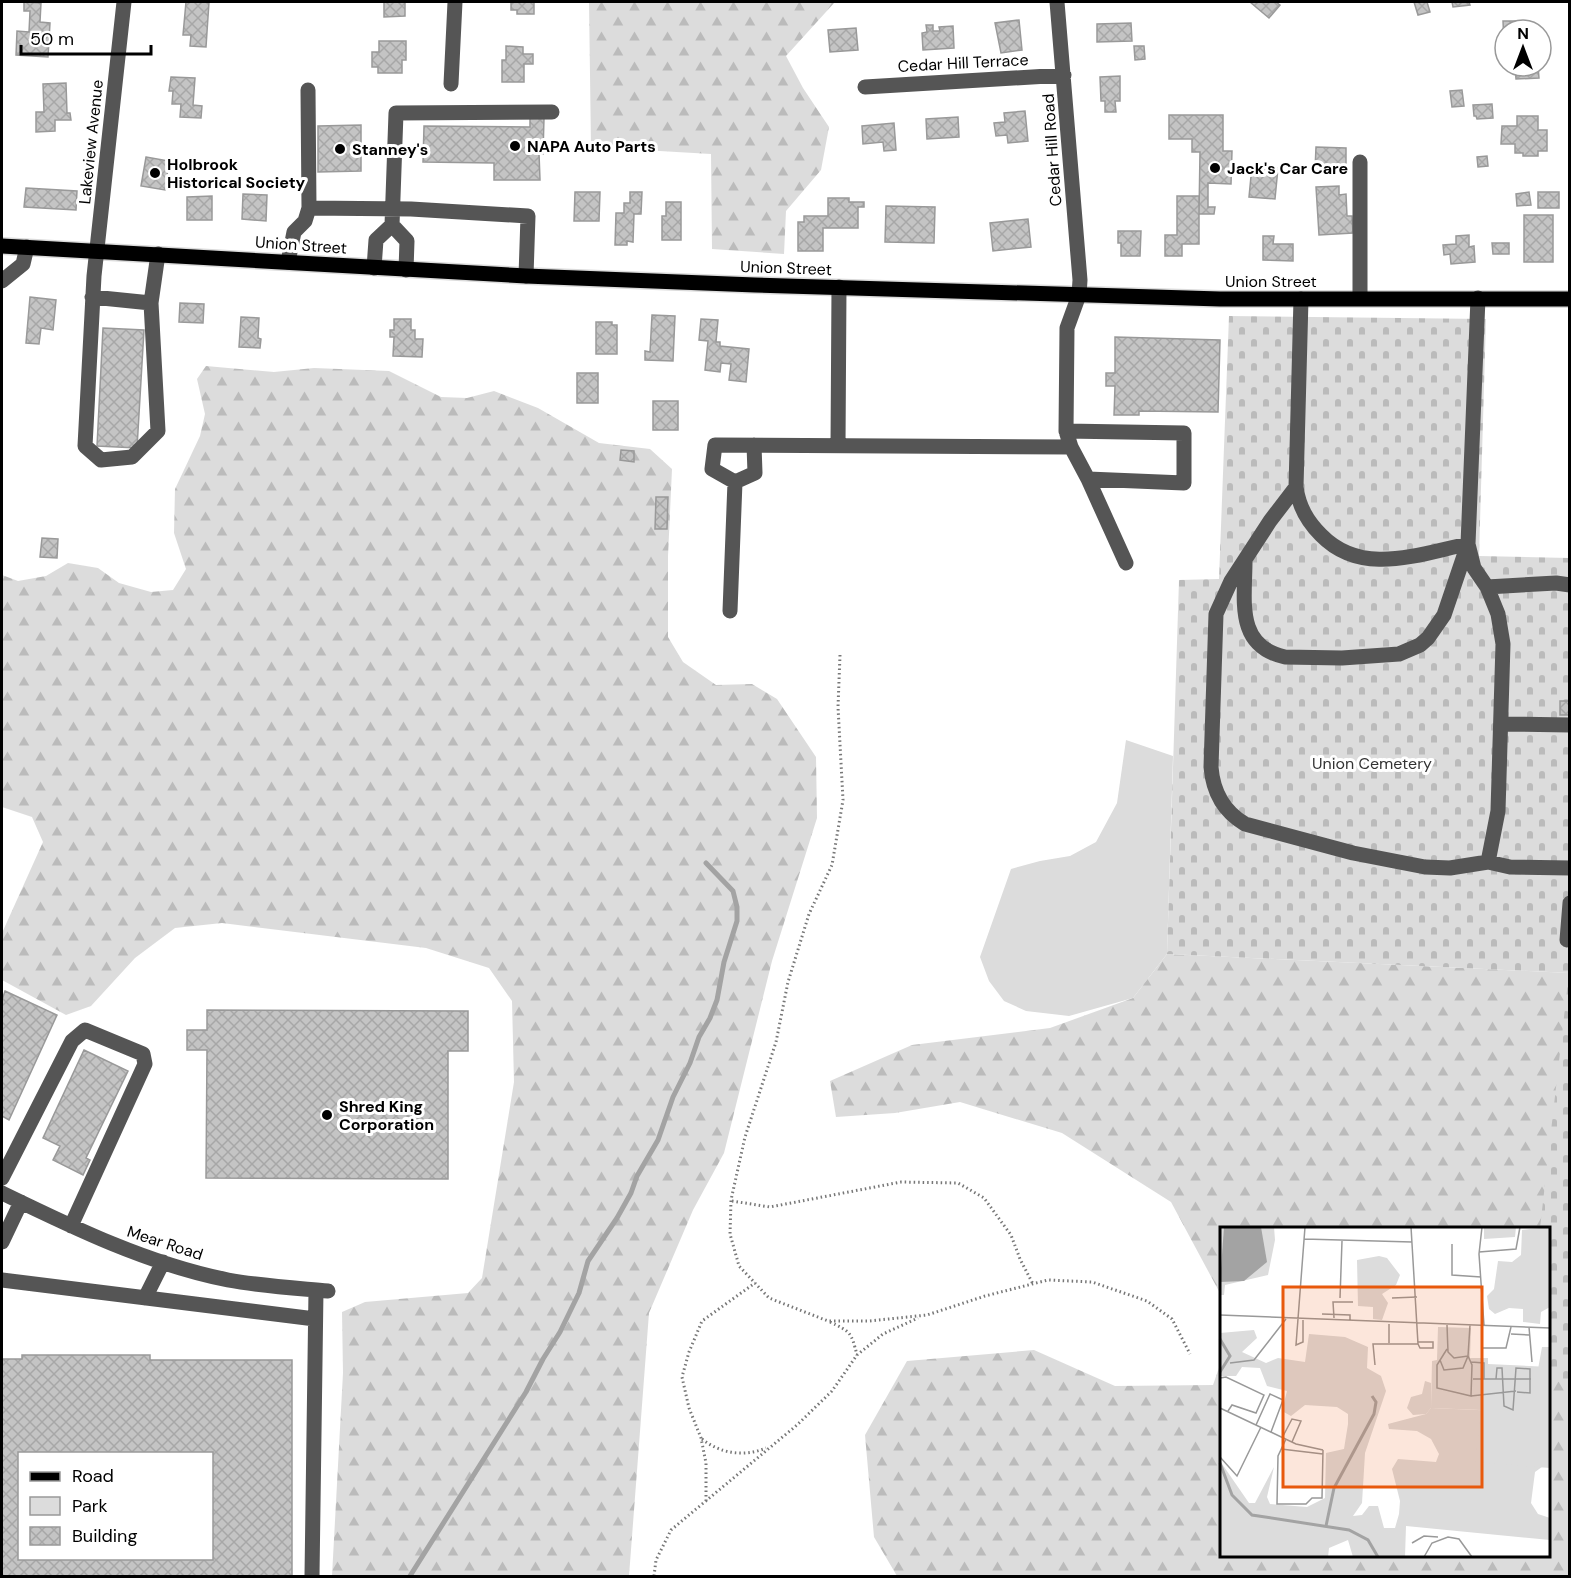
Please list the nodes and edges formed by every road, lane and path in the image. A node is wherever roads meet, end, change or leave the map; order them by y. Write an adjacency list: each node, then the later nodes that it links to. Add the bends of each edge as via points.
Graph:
1 (124, 2): 15 (street, Lakeview Avenue)
2 (455, 2): 5 (street)
3 (1057, 2): 4 (street, Cedar Hill Road)
4 (1064, 75): 6 (street, Cedar Hill Terrace); 23 (street, Cedar Hill Road)
5 (451, 84)
6 (865, 87)
7 (308, 90): 10 (street)
8 (552, 112): 11 (street, via 396,113)
9 (1360, 162): 26 (street)
10 (309, 208): 11 (street); 17 (street, via 305,221 294,232)
11 (393, 209): 12 (street); 20 (street, via 528,216)
12 (392, 225): 18 (street, via 376,240); 19 (street, via 407,241)
13 (2, 246): 14 (main road, Union Street)
14 (27, 248): 15 (main road, Union Street); 21 (street, via 23,264)
15 (96, 251): 16 (main road, Union Street); 24 (street, Lakeview Avenue)
16 (158, 254): 17 (main road, Union Street); 29 (street)
17 (288, 262): 18 (main road, Union Street)
18 (374, 268): 19 (main road, Union Street)
19 (406, 270): 20 (main road, Union Street)
20 (526, 276): 22 (main road, Union Street)
21 (2, 281)
22 (839, 287): 23 (main road, Union Street); 32 (street)
23 (1079, 295): 25 (main road, Union Street); 30 (street, Cedar Hill Road, via 1068,328)
24 (92, 297): 29 (street); 29 (street, Lakeview Avenue, via 85,446 101,460 132,457 158,431)
25 (1301, 298): 26 (main road, Union Street); 36 (street)
26 (1360, 298): 27 (main road, Union Street)
27 (1478, 298): 28 (main road, Union Street); 37 (street)
28 (1569, 299)
29 (151, 303)
30 (1066, 431): 33 (street, Cedar Hill Road); 34 (street, via 1184,434 1184,483)
31 (754, 445): 32 (street); 35 (street, via 755,473); 35 (street, via 715,445 712,469)
32 (838, 446): 33 (street)
33 (1071, 447): 34 (street, Cedar Hill Road)
34 (1088, 479): 39 (street, Cedar Hill Road)
35 (735, 482): 42 (street)
36 (1296, 487): 37 (street, via 1300,507 1316,530 1341,552 1354,557 1383,560); 38 (street)
37 (1468, 544): 38 (street, via 1450,601 1435,630 1409,650 1382,657 1285,657 1260,646 1246,619); 41 (street, via 1474,568)
38 (1245, 561): 46 (street, via 1220,603 1215,625 1211,767 1215,789 1227,809 1256,828 1353,853 1437,868)
39 (1126, 563)
40 (1569, 585): 41 (street)
41 (1487, 587): 44 (street, via 1502,628)
42 (730, 611)
43 (840, 655): 52 (path, via 838,707 843,800 832,865 809,914 788,982 777,1042 745,1137)
44 (1501, 724): 45 (street); 46 (street, via 1498,812)
45 (1569, 724)
46 (1488, 862): 47 (street, via 1510,867)
47 (1569, 868)
48 (1569, 903): 49 (street)
49 (1567, 940)
50 (2, 1178): 54 (street, via 72,1041 85,1030 143,1054 145,1064)
51 (2, 1193): 53 (street, Mear Road)
52 (731, 1200): 58 (path, via 730,1234 739,1266); 59 (path, via 770,1207 901,1182 958,1183 984,1198 1011,1235)
53 (21, 1202): 54 (street, Mear Road); 55 (street)
54 (72, 1226): 56 (street, Mear Road)
55 (2, 1242)
56 (163, 1262): 60 (street); 62 (street, Mear Road, via 227,1280 322,1291)
57 (2, 1280): 60 (street)
58 (755, 1283): 63 (path, via 769,1298); 66 (path, via 702,1321 689,1352 682,1377)
59 (1033, 1284): 61 (path); 64 (path, via 1048,1280 1092,1282 1147,1301 1172,1319)
60 (145, 1298): 62 (street)
61 (922, 1316): 63 (path); 65 (path, via 883,1334)
62 (315, 1318): 69 (street)
63 (828, 1322): 65 (path, via 848,1331)
64 (1190, 1354)
65 (857, 1355): 67 (path, via 832,1391)
66 (701, 1438): 67 (path, via 732,1454 753,1454); 68 (path, via 706,1463)
67 (770, 1446): 68 (path)
68 (706, 1501): 70 (path, via 671,1530)
69 (312, 1576)
70 (654, 1576)

